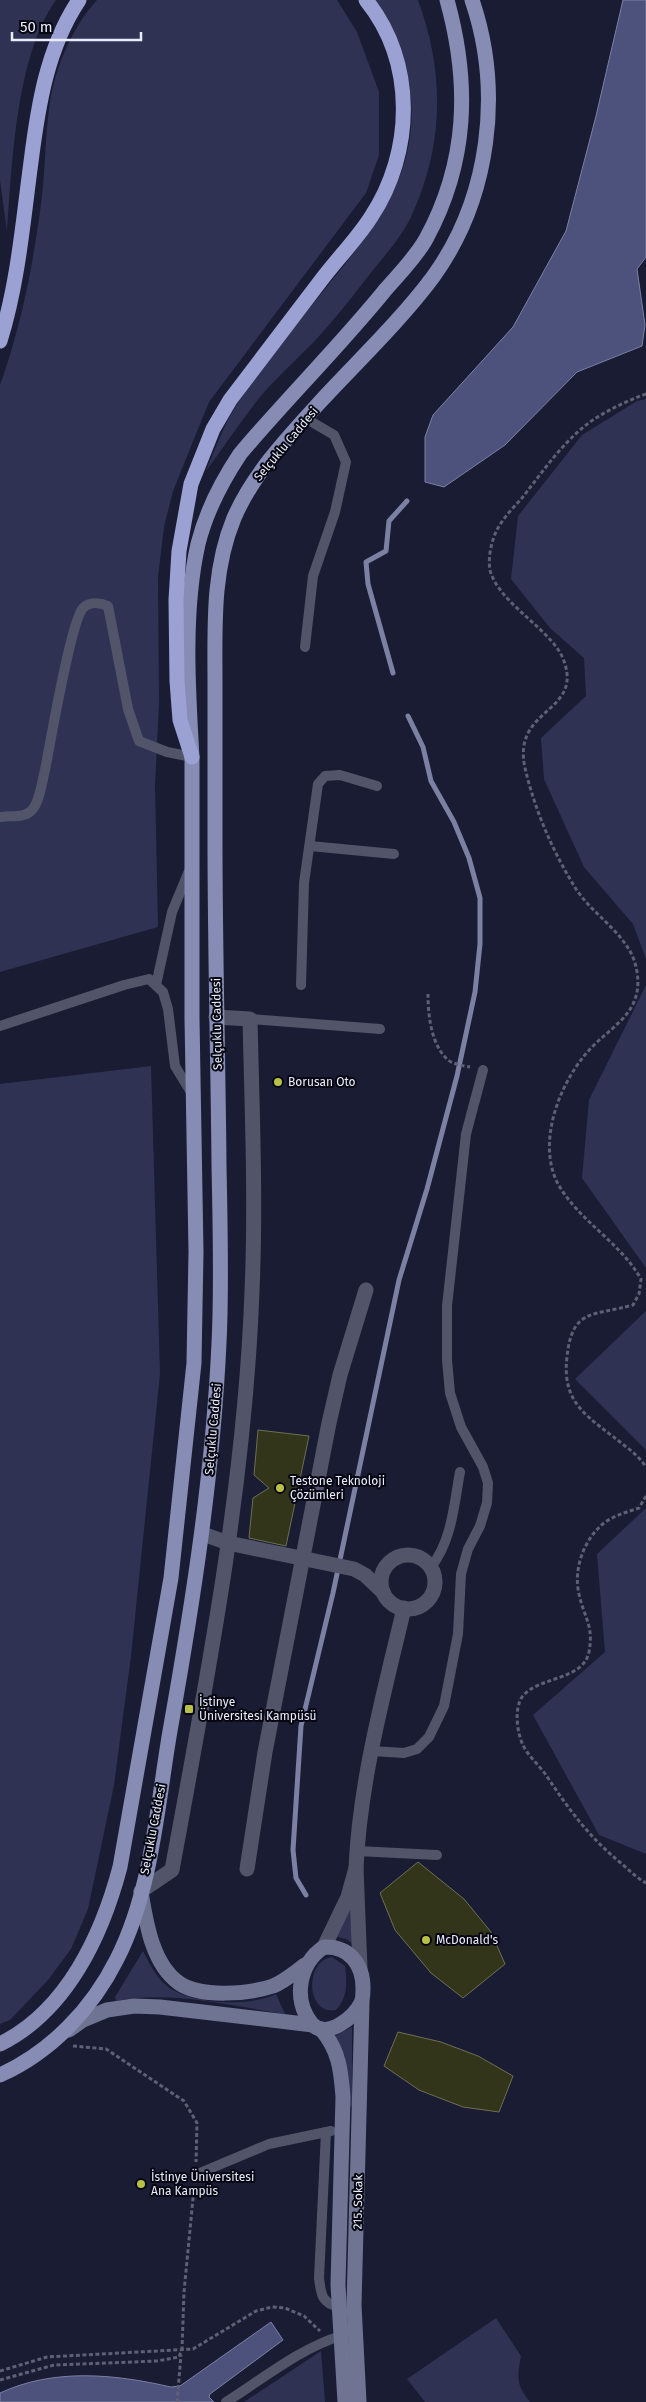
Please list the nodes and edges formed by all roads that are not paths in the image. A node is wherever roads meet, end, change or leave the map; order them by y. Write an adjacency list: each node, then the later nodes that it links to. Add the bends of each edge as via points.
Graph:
1 (79, 0): 5 (highway, via 53,50 46,78 16,265)
2 (366, 0): 8 (highway, via 386,31 401,81 402,140 395,168 371,217 230,400 213,430 191,484 179,551 176,600 180,720)
3 (447, 0): 8 (main road, Selçuklu Caddesi, via 462,69 463,109 458,148 440,210 425,240 379,298 240,454 223,480 199,542 192,580 190,624)
4 (472, 0): 6 (main road, Selçuklu Caddesi, via 487,57 489,104 479,176 468,210 433,277)
5 (0, 341)
6 (305, 418): 7 (lane, via 334,435 346,462 335,512 313,576); 16 (main road, Selçuklu Caddesi, via 248,490 223,548 217,580)
7 (304, 647)
8 (192, 758): 10 (lane, via 139,741 128,709 108,606 89,604 82,608 73,636 34,808 25,816); 13 (main road, Selçuklu Caddesi)
9 (376, 786): 11 (lane, via 340,775 325,776 318,784)
10 (0, 817)
11 (310, 846): 12 (lane); 15 (lane, via 304,883)
12 (394, 854)
13 (192, 865): 14 (lane, via 172,912); 21 (main road, Selçuklu Caddesi)
14 (156, 985): 18 (lane, via 149,979 124,985); 21 (lane, via 163,992 168,1009 175,1066)
15 (301, 985)
16 (216, 1017): 17 (street); 24 (main road, Selçuklu Caddesi, via 220,1338)
17 (250, 1019): 19 (lane); 25 (street, via 252,1291 240,1451)
18 (0, 1026)
19 (380, 1029)
20 (483, 1070): 30 (lane, via 466,1134 447,1306 447,1360 450,1393 488,1483 487,1503 461,1574 458,1634 444,1706 429,1737 417,1749)
21 (193, 1097): 42 (main road, Selçuklu Caddesi, via 196,1307 188,1436 171,1578 120,1866 100,1930 70,1981 45,2012)
22 (366, 1290): 26 (street, via 340,1375)
23 (460, 1472): 27 (lane, via 446,1542)
24 (203, 1534): 25 (street); 35 (main road, Selçuklu Caddesi)
25 (228, 1542): 26 (street); 35 (street, via 221,1601 172,1870)
26 (304, 1558): 28 (street, via 354,1569); 34 (street, via 265,1752)
27 (431, 1567): 28 (street, via 417,1556 392,1559 382,1574); 29 (street, via 435,1583 428,1599 421,1605)
28 (383, 1592): 29 (street, via 395,1605)
29 (404, 1608): 30 (street)
30 (371, 1751): 31 (street)
31 (357, 1850): 32 (lane); 33 (street)
32 (438, 1855)
33 (356, 1868): 36 (street, via 341,1915); 38 (street)
34 (247, 1869)
35 (141, 1891): 37 (street, via 146,1924 155,1949 178,1983 188,1988 227,1993 256,1990 274,1985); 41 (main road, Selçuklu Caddesi, via 131,1928 115,1962 94,1997)
36 (324, 1947): 37 (street); 38 (street, via 345,1951)
37 (305, 1965): 40 (street, via 301,1996 306,2014)
38 (360, 1968): 39 (street)
39 (362, 2002): 40 (street, via 353,2014 332,2028); 45 (street, 215. Sokak)
40 (317, 2027): 41 (street, via 134,2006 107,2010 83,2020); 44 (street, 215. Sokak, via 330,2040 341,2069)
41 (55, 2040): 43 (main road, Selçuklu Caddesi, via 38,2054)
42 (0, 2044)
43 (0, 2075)
44 (342, 2130): 45 (street); 46 (lane); 48 (street, 215. Sokak)
45 (360, 2130): 52 (street, 215. Sokak, via 354,2305)
46 (326, 2132): 47 (lane, via 269,2144); 48 (lane, via 319,2278 322,2298 328,2305)
47 (195, 2175)
48 (340, 2307): 49 (street, 215. Sokak)
49 (341, 2336): 50 (lane, via 326,2340); 51 (street, 215. Sokak)
50 (226, 2402)
51 (345, 2402)
52 (359, 2402)

